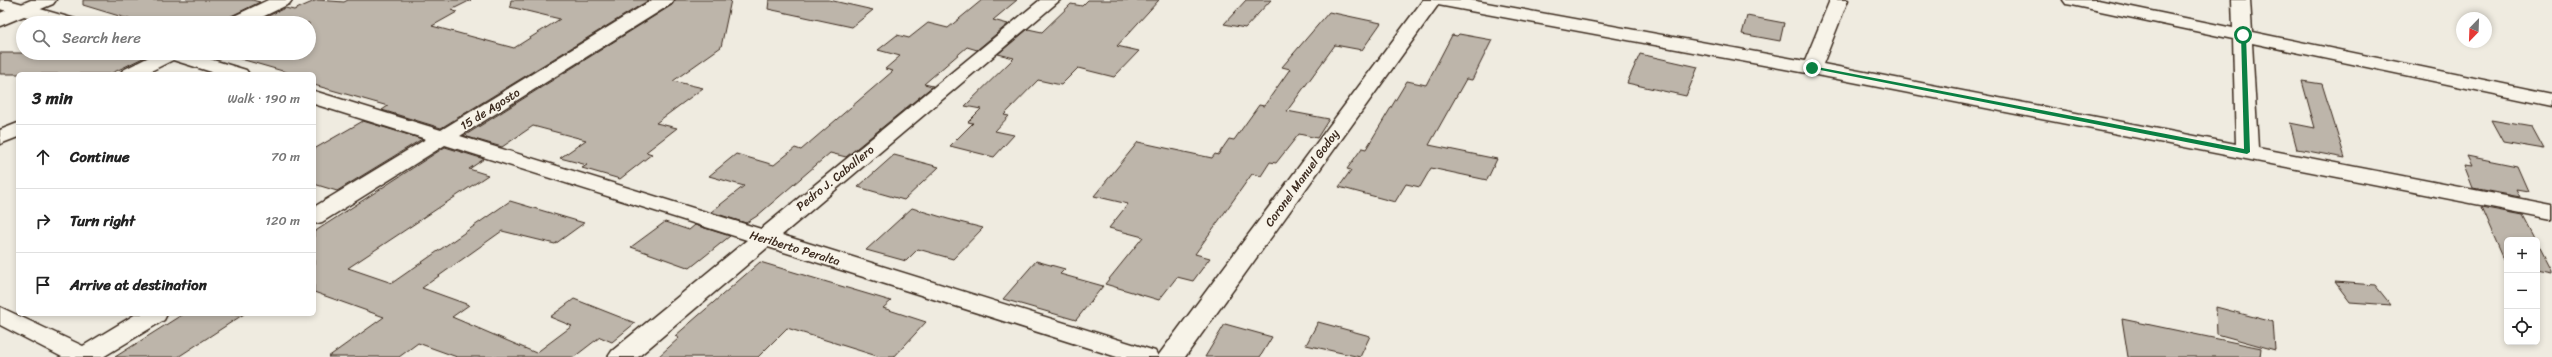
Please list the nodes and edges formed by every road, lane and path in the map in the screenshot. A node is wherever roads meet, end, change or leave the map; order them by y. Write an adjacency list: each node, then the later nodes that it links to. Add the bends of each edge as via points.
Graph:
1 (47, 0): 11 (main road)
2 (283, 0): 13 (main road)
3 (665, 0): 24 (main road, 15 de Agosto)
4 (1051, 0): 29 (main road, Pedro J. Caballero)
5 (1432, 0): 35 (main road, Coronel Manuel Godoy)
6 (1440, 0): 18 (main road)
7 (1839, 0): 18 (main road)
8 (2072, 0): 15 (main road)
9 (2242, 0): 15 (main road)
10 (0, 3): 11 (main road)
11 (23, 10): 12 (main road); 14 (main road)
12 (44, 16)
13 (250, 16)
14 (0, 20)
15 (2243, 35): 22 (main road); 26 (main road)
16 (157, 60): 19 (main road)
17 (194, 60): 20 (main road)
18 (1812, 68): 26 (main road)
19 (134, 72)
20 (233, 72)
21 (316, 98): 24 (main road, Heriberto Peralta)
22 (2552, 100)
23 (16, 130): 25 (main road)
24 (444, 137): 28 (main road, 15 de Agosto); 29 (main road, Heriberto Peralta)
25 (0, 138)
26 (2247, 152): 27 (main road)
27 (2552, 212)
28 (316, 215)
29 (762, 238): 33 (main road, Pedro J. Caballero); 34 (main road, Heriberto Peralta)
30 (0, 315): 32 (main road)
31 (152, 316): 32 (main road)
32 (84, 357)
33 (621, 357)
34 (1146, 357)
35 (1171, 357)

